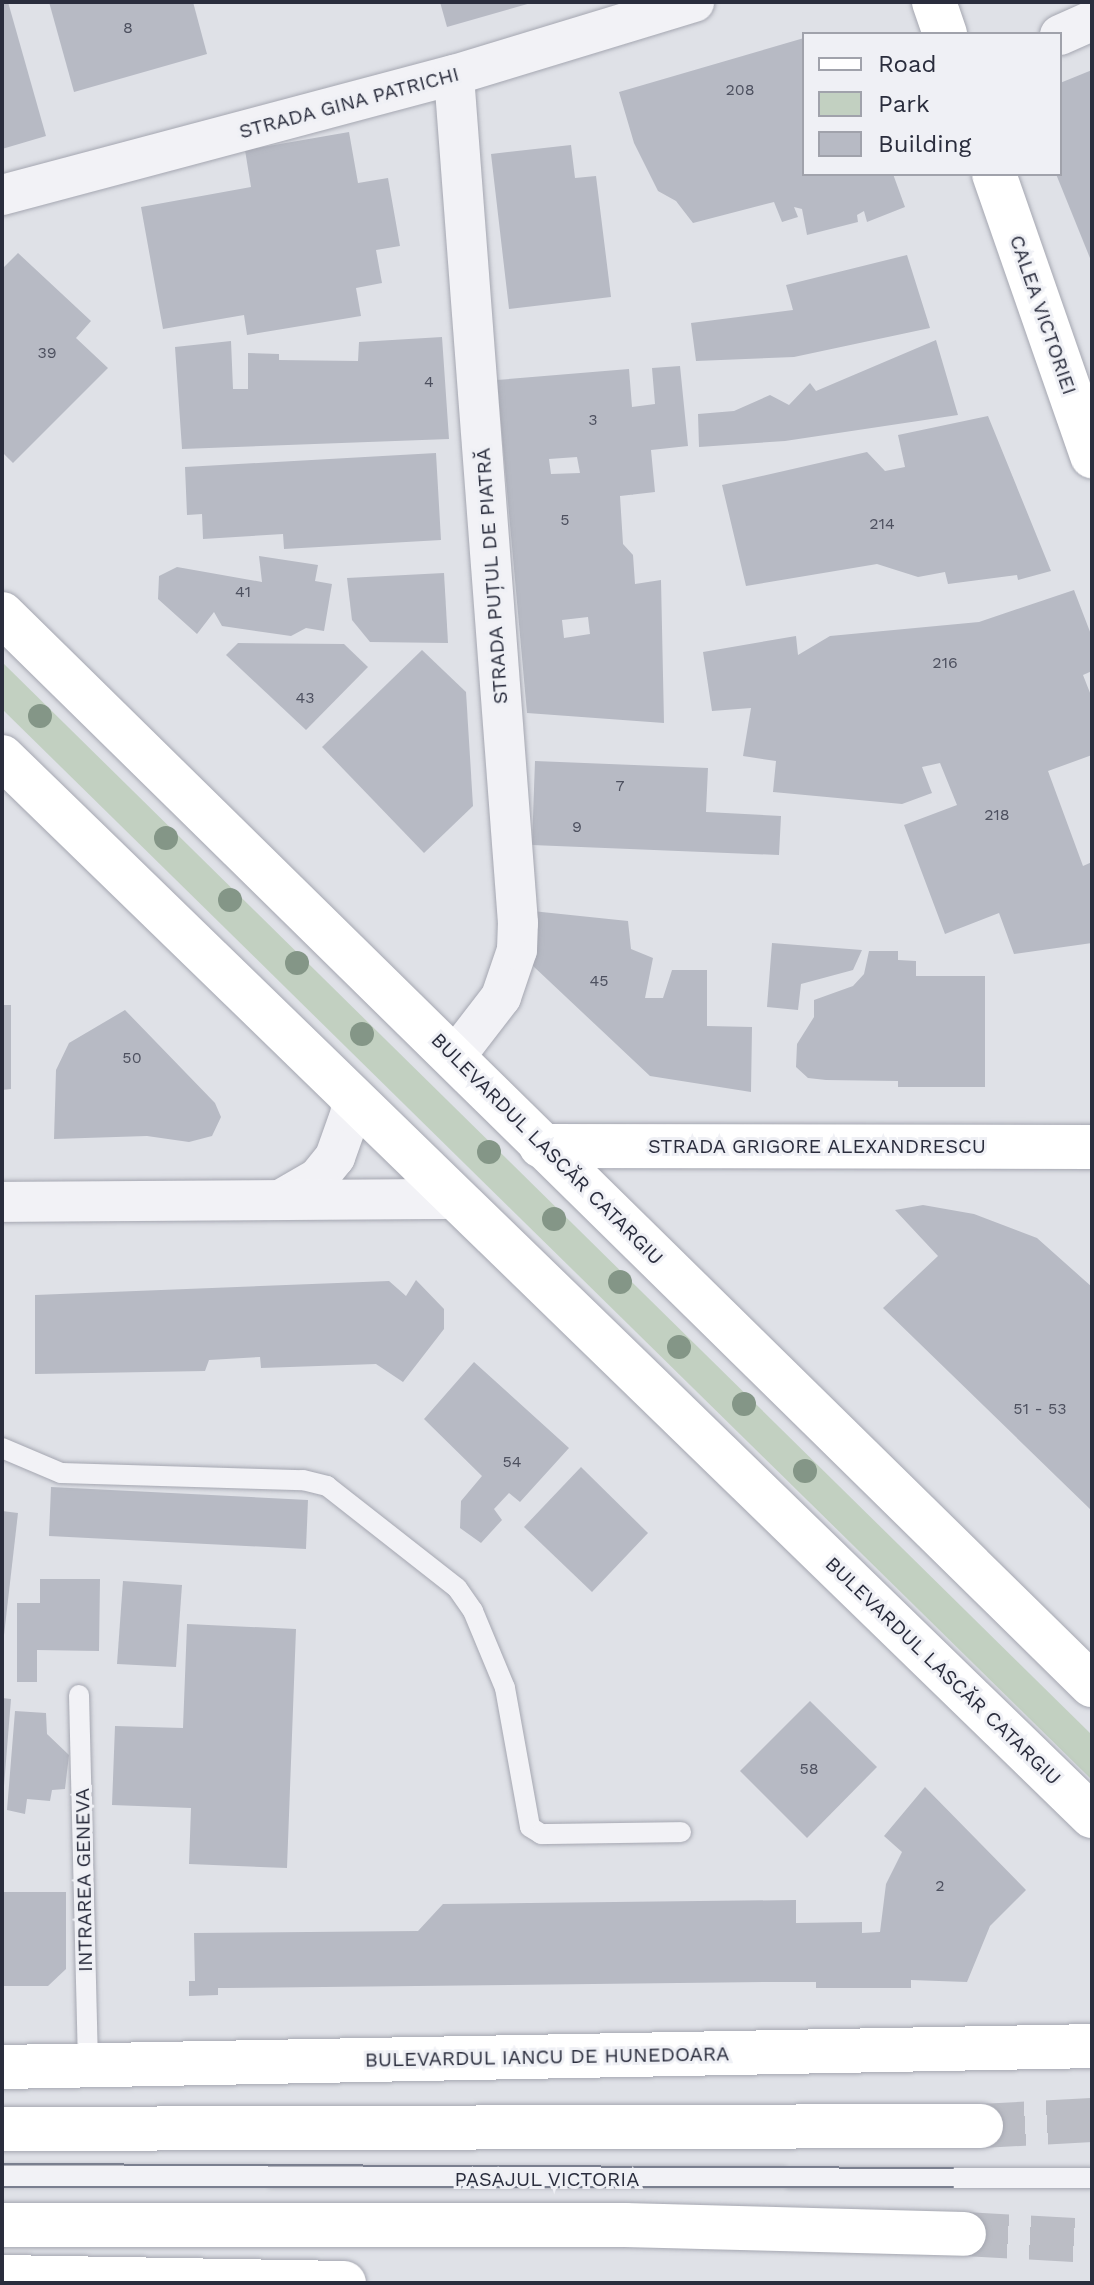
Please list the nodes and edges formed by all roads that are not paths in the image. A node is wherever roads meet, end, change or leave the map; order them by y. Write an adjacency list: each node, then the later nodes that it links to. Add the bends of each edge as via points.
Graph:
1 (694, 2): 6 (street, STRADA GINA PATRICHI)
2 (934, 2): 4 (main road)
3 (1092, 21): 5 (street)
4 (944, 32)
5 (1062, 34)
6 (454, 75): 8 (street, STRADA GINA PATRICHI); 12 (street, STRADA PUȚUL DE PIATRĂ, via 518,923 517,950 501,997)
7 (995, 176): 9 (main road, CALEA VICTORIEI)
8 (2, 195)
9 (1092, 456)
10 (2, 614): 12 (main road, BULEVARDUL LASCĂR CATARGIU)
11 (2, 757): 13 (main road, BULEVARDUL LASCĂR CATARGIU)
12 (454, 1058): 14 (main road, BULEVARDUL LASCĂR CATARGIU)
13 (350, 1094): 16 (main road, BULEVARDUL LASCĂR CATARGIU); 17 (street, via 351,1112 335,1157 318,1178)
14 (541, 1146): 15 (main road, STRADA GRIGORE ALEXANDRESCU); 20 (main road, BULEVARDUL LASCĂR CATARGIU)
15 (1092, 1147)
16 (457, 1199): 17 (street); 22 (main road, BULEVARDUL LASCĂR CATARGIU)
17 (280, 1200): 18 (street)
18 (2, 1202)
19 (2, 1448): 23 (lane, via 61,1473 303,1480 327,1486 457,1588 473,1611 505,1688 530,1827 541,1834)
20 (1092, 1685)
21 (79, 1695): 25 (lane, INTRAREA GENEVA)
22 (1092, 1816)
23 (681, 1832)
24 (1092, 2046): 25 (main road, BULEVARDUL IANCU DE HUNEDOARA)
25 (88, 2065): 26 (main road, BULEVARDUL IANCU DE HUNEDOARA)
26 (2, 2067)
27 (981, 2126): 28 (main road)
28 (2, 2129)
29 (2, 2176): 30 (lane, PASAJUL VICTORIA)
30 (1092, 2178)
31 (2, 2225): 32 (main road, via 625,2225)
32 (964, 2234)
33 (2, 2277): 34 (main road)
34 (337, 2283): 35 (main road)
35 (344, 2283)

